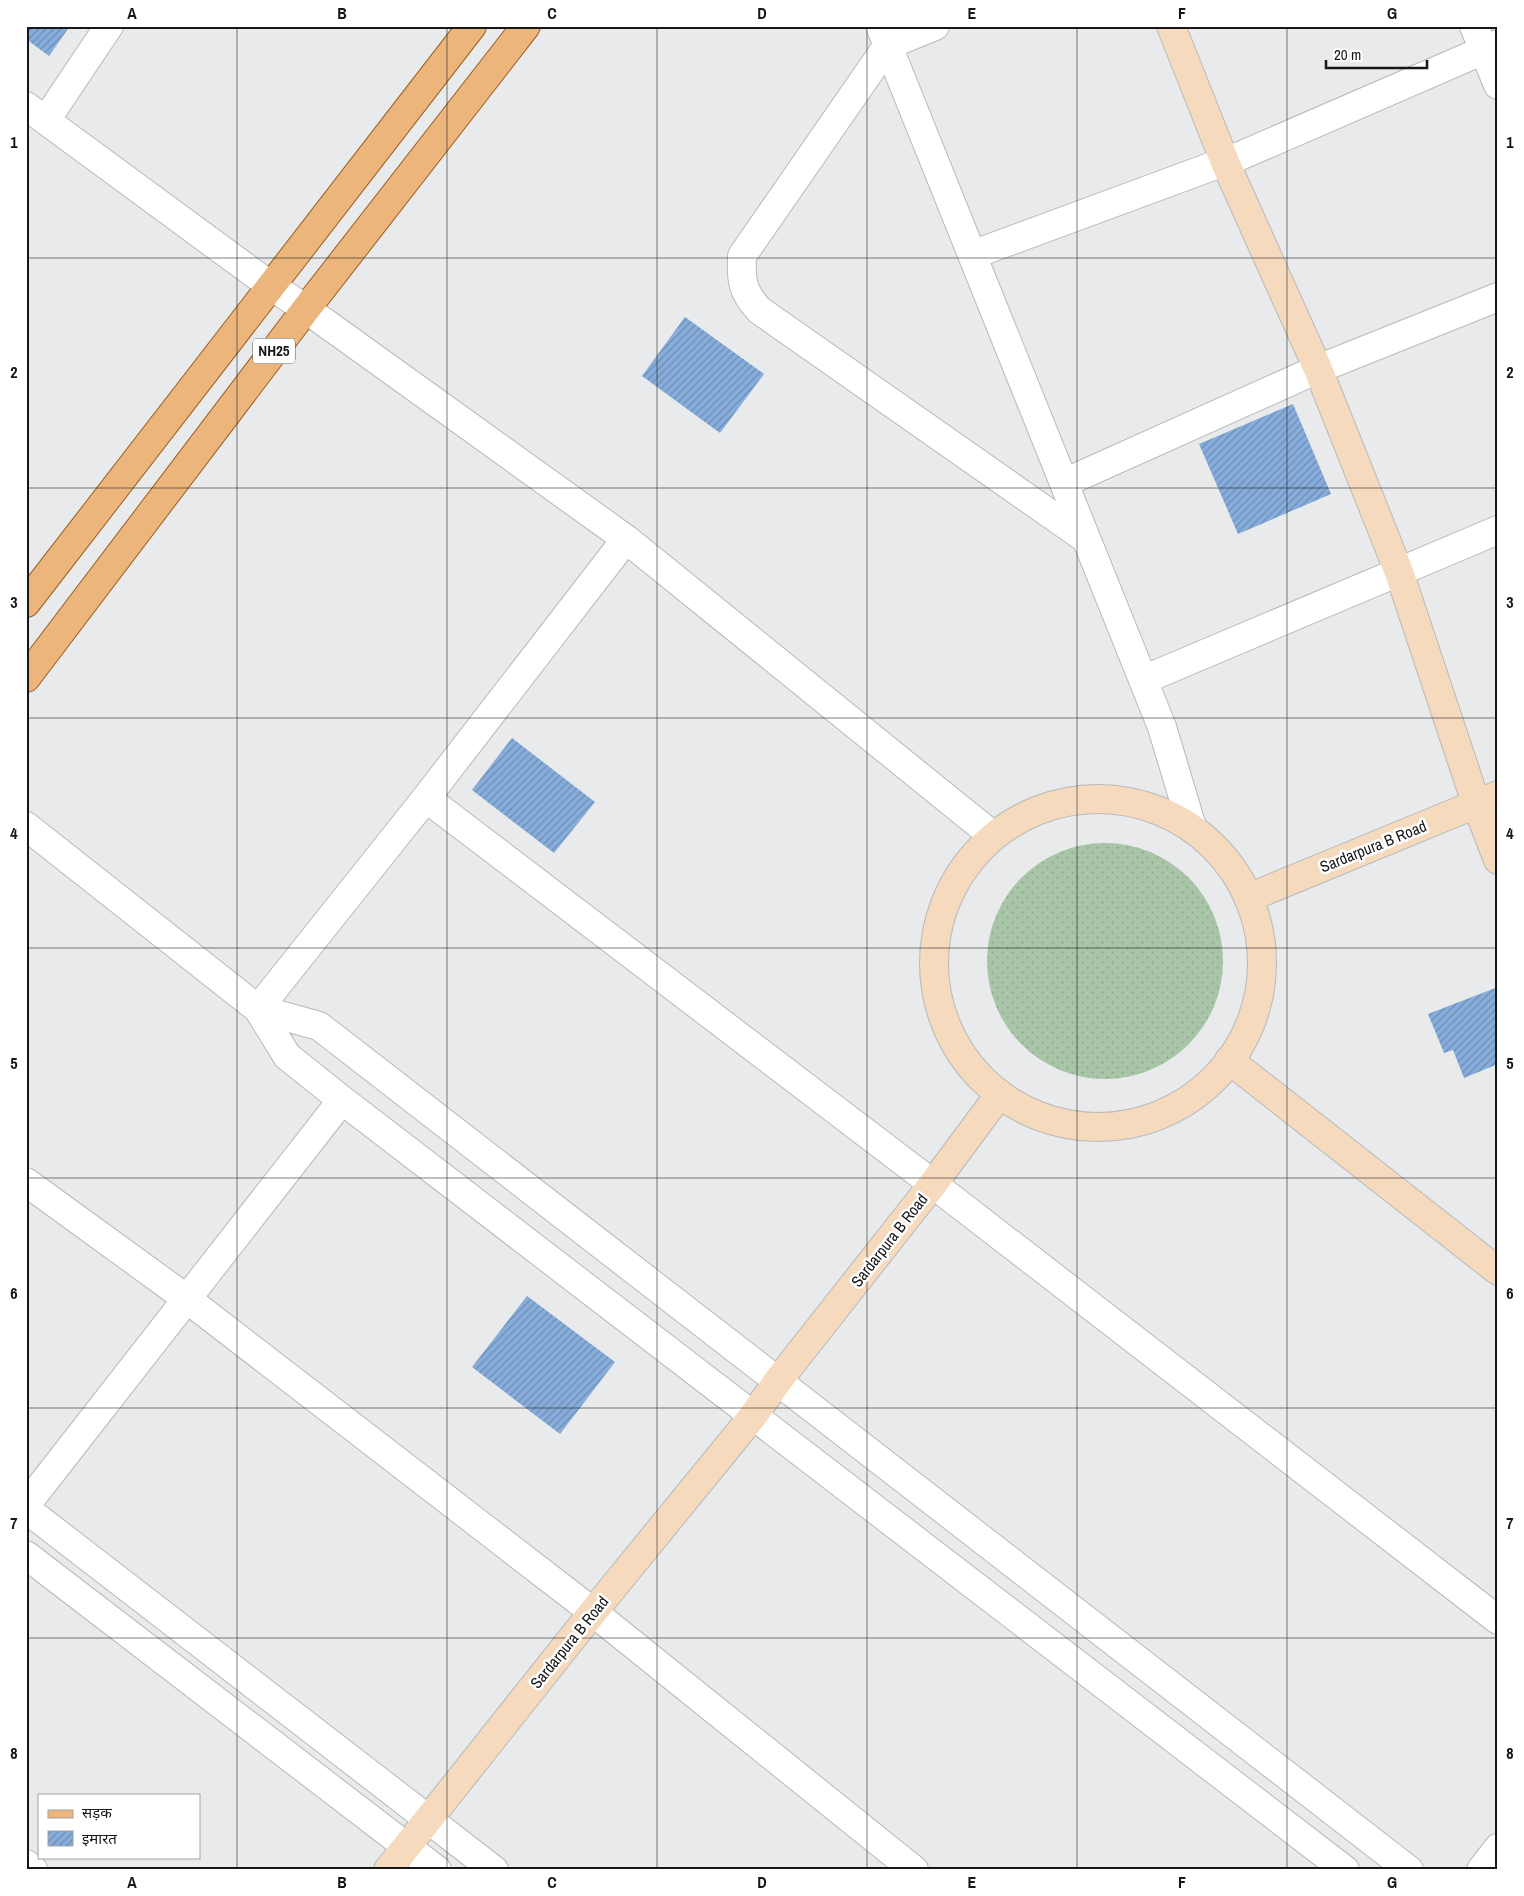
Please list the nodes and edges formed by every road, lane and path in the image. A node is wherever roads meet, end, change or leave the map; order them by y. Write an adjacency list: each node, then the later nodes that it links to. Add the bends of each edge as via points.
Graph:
1 (108, 26): 9 (street)
2 (472, 26): 12 (main road, NH25)
3 (526, 26): 14 (main road, NH25)
4 (935, 26): 6 (street)
5 (1171, 26): 10 (street)
6 (884, 36): 11 (street); 19 (street, via 742,256 741,276 747,297 759,310)
7 (1485, 40): 8 (street); 10 (street)
8 (1498, 85)
9 (36, 113): 12 (street)
10 (1225, 162): 11 (street); 15 (street)
11 (972, 255): 16 (street)
12 (271, 286): 14 (street); 21 (main road, NH25)
13 (1498, 297): 15 (street)
14 (306, 309): 18 (street); 22 (main road, NH25)
15 (1318, 369): 16 (street); 20 (street)
16 (1064, 483): 19 (street)
17 (1498, 530): 20 (street)
18 (626, 539): 24 (street); 28 (street)
19 (1086, 539): 23 (street)
20 (1399, 572): 23 (street); 25 (street)
21 (26, 603)
22 (26, 678)
23 (1143, 680): 27 (street, via 1162,728)
24 (426, 798): 31 (street); 36 (street)
25 (1487, 799): 29 (street); 30 (street, Sardarpura B Road)
26 (26, 826): 31 (street)
27 (1192, 827): 28 (street, via 1140,803 1100,798 1042,807); 30 (street, via 1233,868)
28 (992, 835): 33 (street, via 955,879 935,933 934,990 959,1054)
29 (1498, 860)
30 (1248, 898): 32 (street, via 1258,919 1263,976 1248,1032)
31 (258, 1009): 34 (street, via 287,1056); 39 (street, via 318,1026)
32 (1229, 1060): 33 (street, via 1216,1079 1163,1114 1108,1128 1050,1121); 37 (street)
33 (999, 1095): 36 (street, Sardarpura B Road)
34 (342, 1100): 38 (street); 40 (street)
35 (26, 1182): 38 (street)
36 (933, 1184): 39 (street, Sardarpura B Road); 44 (street)
37 (1498, 1270)
38 (187, 1299): 41 (street); 43 (street)
39 (777, 1382): 40 (street, Sardarpura B Road); 55 (street)
40 (753, 1416): 43 (street, Sardarpura B Road); 54 (street)
41 (26, 1507): 45 (street)
42 (26, 1555): 46 (street)
43 (593, 1612): 45 (street, Sardarpura B Road); 53 (street)
44 (1498, 1620)
45 (428, 1818): 46 (street, Sardarpura B Road); 52 (street)
46 (406, 1846): 50 (street, Sardarpura B Road); 51 (street)
47 (1498, 1848): 56 (street)
48 (26, 1864): 49 (street)
49 (33, 1870)
50 (388, 1870)
51 (437, 1870)
52 (494, 1870)
53 (914, 1870)
54 (1344, 1870)
55 (1409, 1870)
56 (1481, 1870)

